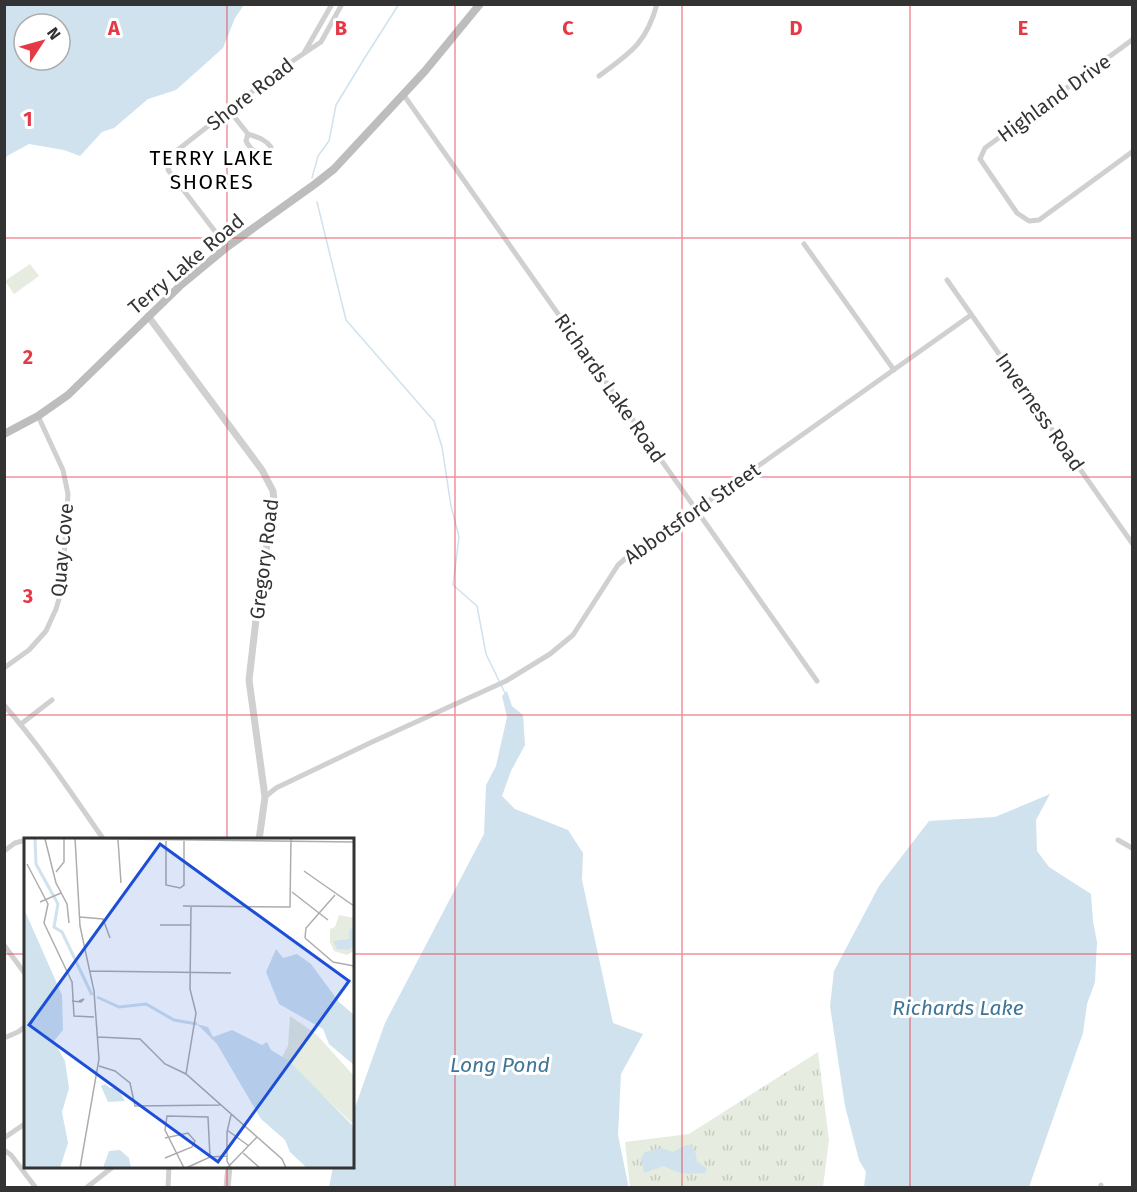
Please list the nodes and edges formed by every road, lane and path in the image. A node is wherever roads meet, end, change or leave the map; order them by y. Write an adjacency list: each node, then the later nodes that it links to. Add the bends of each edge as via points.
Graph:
1 (332, 4): 6 (street, Shore Road)
2 (342, 4): 6 (street, Shore Road, via 321,42)
3 (480, 4): 8 (main road, Terry Lake Road)
4 (657, 4): 7 (street, via 640,43)
5 (1132, 40): 11 (street, Highland Drive, via 985,148 980,159 1017,213 1029,221 1039,220)
6 (304, 53): 9 (street, Shore Road)
7 (599, 76)
8 (403, 94): 13 (main road, Terry Lake Road, via 334,169); 20 (street, Richards Lake Road)
9 (228, 110): 10 (street); 13 (street, Shore Road, via 175,152 168,170)
10 (248, 134): 10 (street, via 267,142 271,147 268,153 256,154 250,149)
11 (1132, 152)
12 (804, 244): 17 (street)
13 (227, 247): 16 (main road, Terry Lake Road)
14 (947, 280): 15 (street, Inverness Road)
15 (971, 315): 17 (street, Abbotsford Street); 21 (street, Inverness Road)
16 (148, 316): 18 (main road, Terry Lake Road, via 68,395); 27 (street, Gregory Road, via 262,470 273,491 249,680)
17 (894, 370): 20 (street, Abbotsford Street)
18 (39, 416): 19 (main road, Terry Lake Road); 22 (street, Quay Cove, via 63,470 68,494 62,589 46,631 29,650)
19 (4, 434)
20 (696, 510): 23 (street, Richards Lake Road); 27 (street, Abbotsford Street, via 618,565 573,635 550,654 506,681 276,788)
21 (1132, 543)
22 (4, 668)
23 (816, 681)
24 (52, 700): 26 (street)
25 (4, 705): 26 (street)
26 (21, 724): 28 (street)
27 (265, 797): 29 (street, Gregory Road)
28 (103, 838)
29 (259, 838)
30 (1118, 840): 32 (street)
31 (24, 841): 33 (street)
32 (1132, 848)
33 (4, 850)
34 (4, 945): 35 (street)
35 (24, 972)
36 (24, 1028): 37 (street)
37 (4, 1038)
38 (24, 1124): 39 (street)
39 (4, 1138)
40 (4, 1150): 44 (street)
41 (113, 1168): 45 (street)
42 (170, 1168): 46 (street)
43 (229, 1168): 47 (street)
44 (36, 1188)
45 (86, 1188)
46 (168, 1188)
47 (227, 1188)

